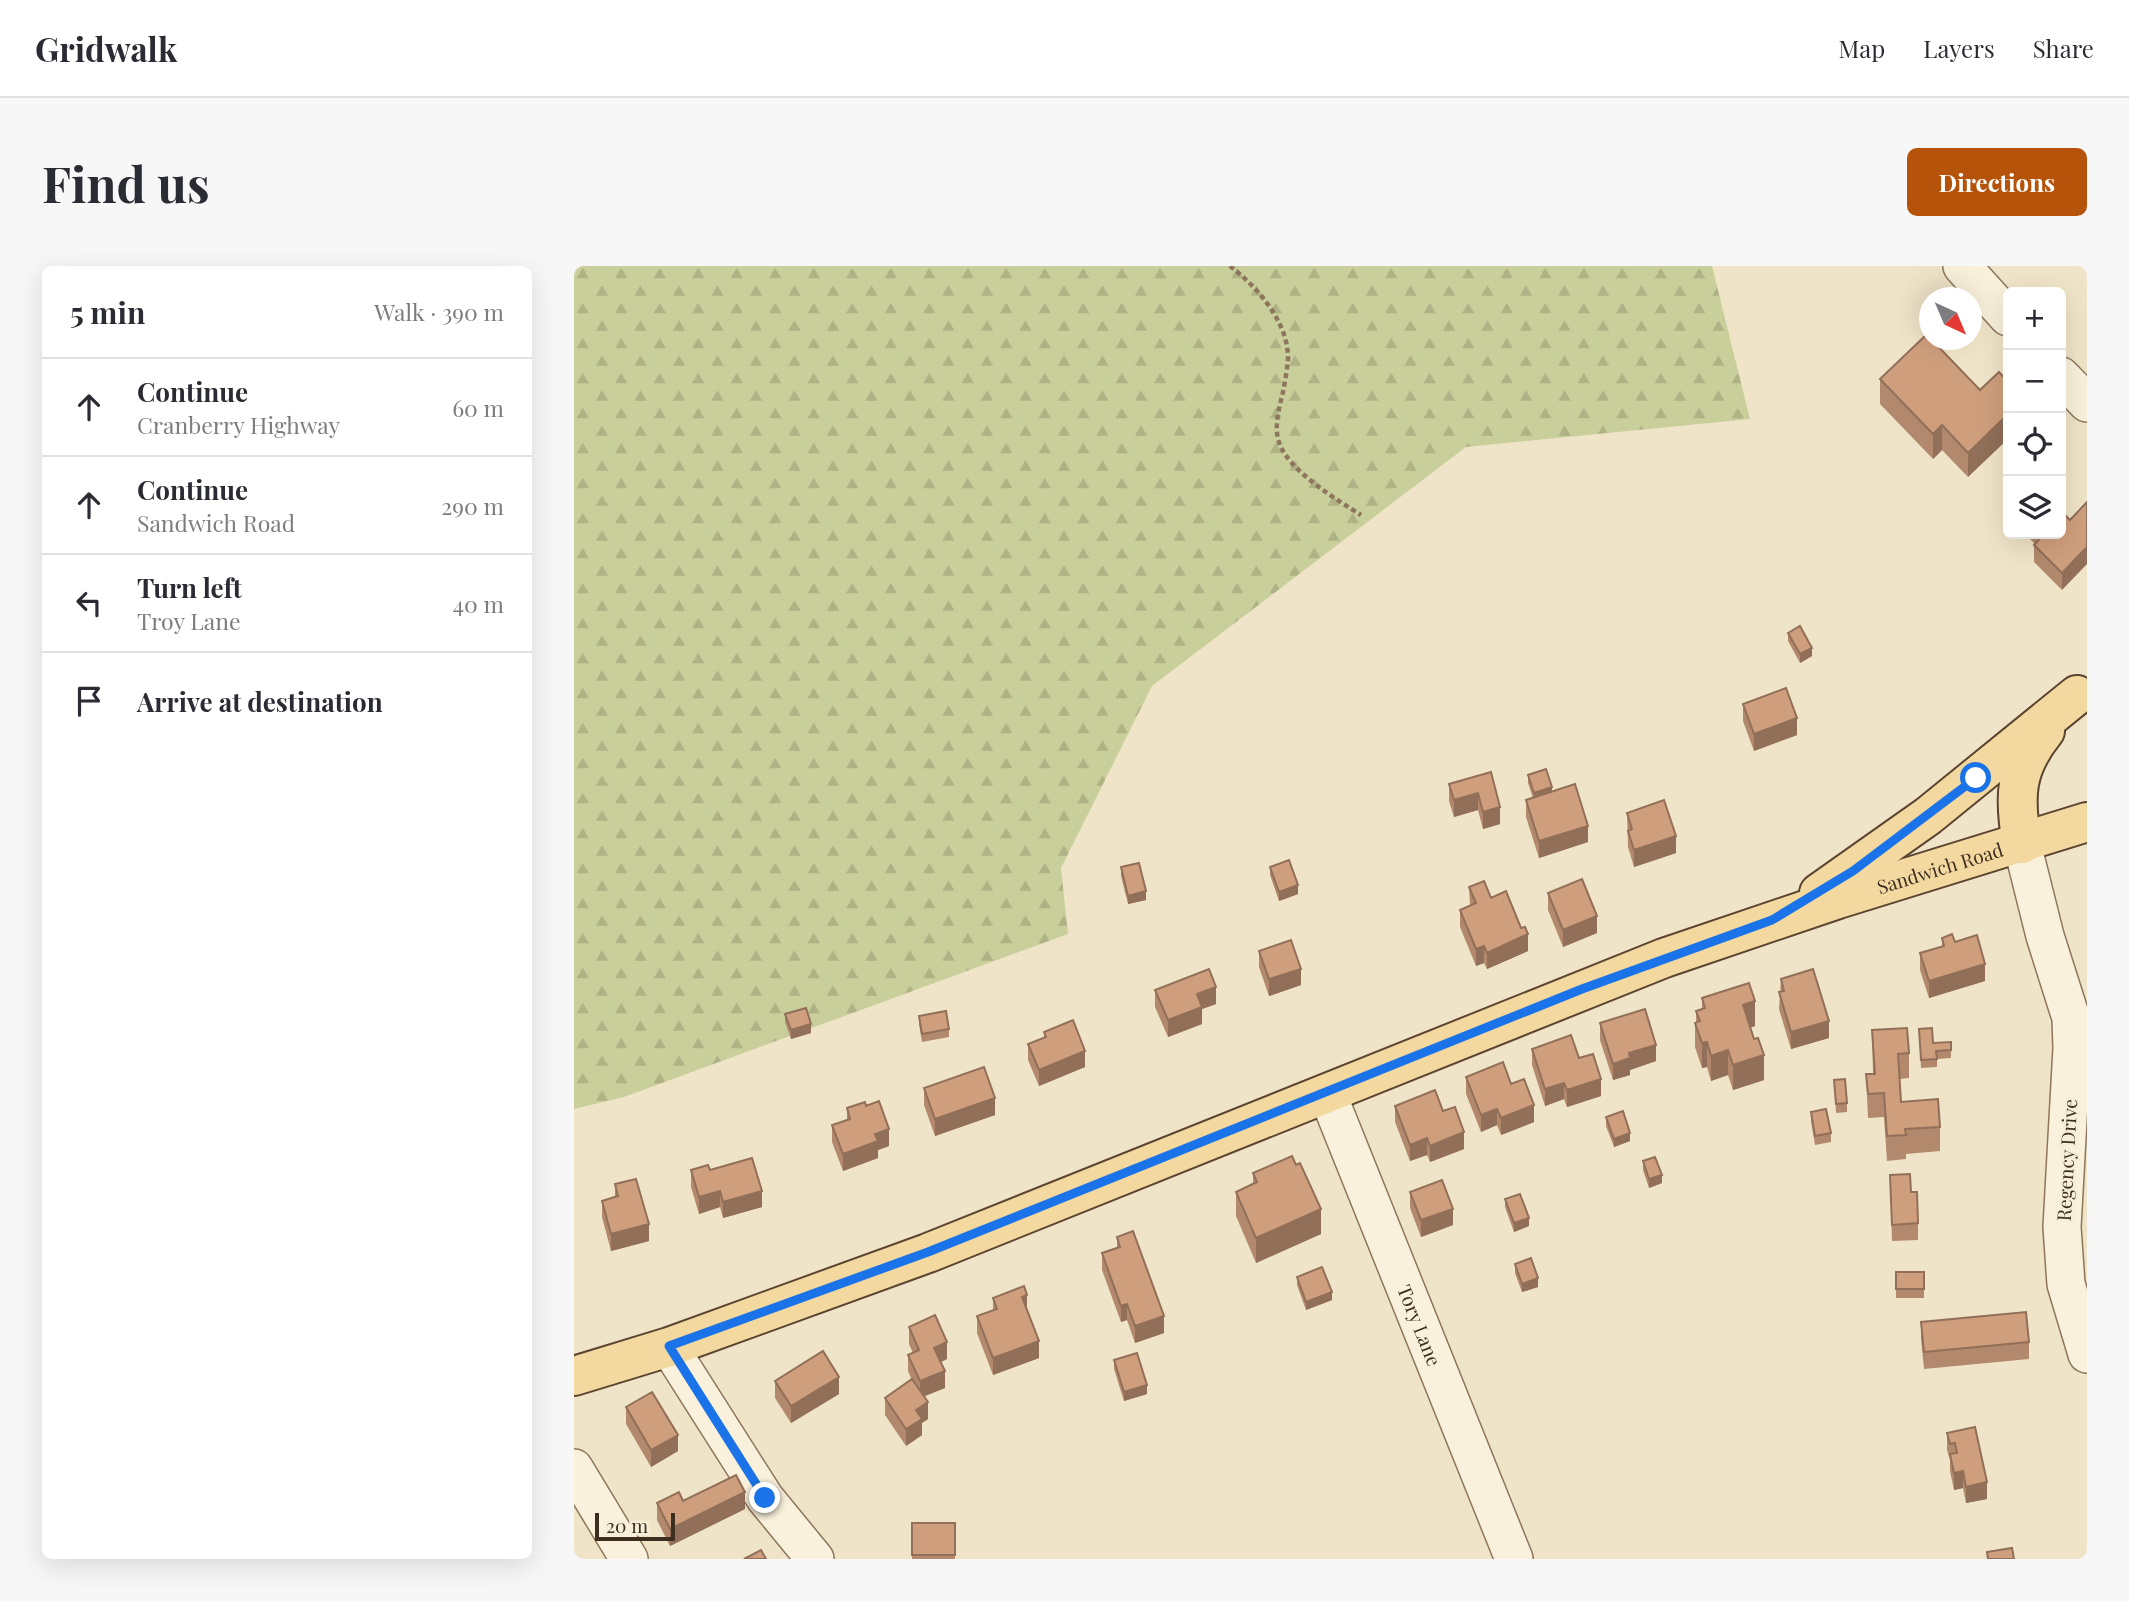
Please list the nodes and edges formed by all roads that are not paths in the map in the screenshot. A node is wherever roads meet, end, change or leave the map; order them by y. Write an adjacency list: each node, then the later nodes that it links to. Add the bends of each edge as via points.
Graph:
1 (1962, 266): 2 (street)
2 (2003, 311)
3 (2066, 381): 4 (street)
4 (2087, 403)
5 (2084, 694): 7 (main road, via 2034,745 2025,761 2017,799); 8 (main road, via 1853,871)
6 (2087, 822): 7 (main road, Sandwich Road)
7 (2022, 844): 8 (main road, Sandwich Road); 11 (street, Regency Drive, via 2071,1018 2062,1227 2066,1284)
8 (1772, 920): 9 (main road, Sandwich Road, via 1582,989)
9 (1327, 1093): 10 (main road, Sandwich Road, via 916,1257); 16 (street, Tory Lane)
10 (669, 1346): 12 (main road, Sandwich Road); 15 (street, via 765,1498)
11 (2087, 1354)
12 (574, 1376)
13 (574, 1468): 14 (street)
14 (629, 1559)
15 (815, 1559)
16 (1514, 1559)

